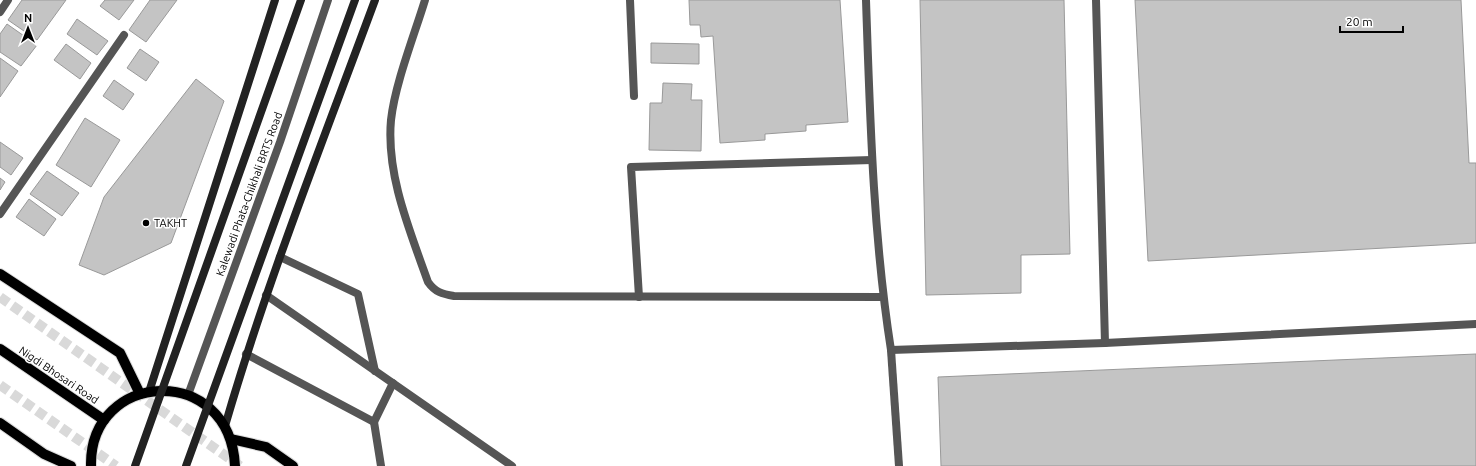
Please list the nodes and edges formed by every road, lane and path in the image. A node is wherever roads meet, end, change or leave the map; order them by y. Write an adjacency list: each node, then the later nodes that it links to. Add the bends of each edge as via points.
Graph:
1 (8, 0): 11 (street)
2 (276, 0): 28 (main road)
3 (301, 0): 37 (main road, bridge)
4 (328, 0): 29 (street, Kalewadi Phata-Chikhali BRTS Road, via 280,142)
5 (355, 0): 38 (main road, bridge)
6 (375, 0): 16 (main road)
7 (425, 0): 19 (street, via 391,119 390,152 406,220 433,290 454,296)
8 (630, 0): 13 (street)
9 (866, 0): 14 (street)
10 (1096, 0): 22 (street)
11 (0, 12)
12 (124, 35): 15 (street)
13 (634, 96)
14 (872, 160): 19 (street, via 631,167); 20 (street)
15 (0, 214)
16 (280, 257): 18 (main road); 26 (street, via 358,294)
17 (0, 274): 28 (main road, via 120,353)
18 (266, 295): 25 (main road); 26 (street)
19 (639, 297): 20 (street)
20 (882, 297): 24 (street)
21 (1476, 324): 22 (street)
22 (1105, 343): 24 (street)
23 (0, 349): 30 (main road, Nigdi Bhosari Road)
24 (891, 350): 43 (street)
25 (246, 354): 31 (street); 33 (main road)
26 (375, 371): 27 (street)
27 (393, 383): 31 (street); 42 (street)
28 (145, 393): 29 (main road, via 167,391); 30 (main road, via 127,400)
29 (188, 395): 33 (main road, via 206,405)
30 (104, 420): 36 (main road, via 93,443)
31 (374, 422): 41 (street)
32 (0, 423): 35 (main road, via 44,454)
33 (225, 426): 34 (main road)
34 (231, 438): 39 (main road); 40 (main road, via 266,447)
35 (71, 466)
36 (91, 466)
37 (135, 466)
38 (186, 466)
39 (235, 466)
40 (293, 466)
41 (381, 466)
42 (512, 466)
43 (899, 466)

